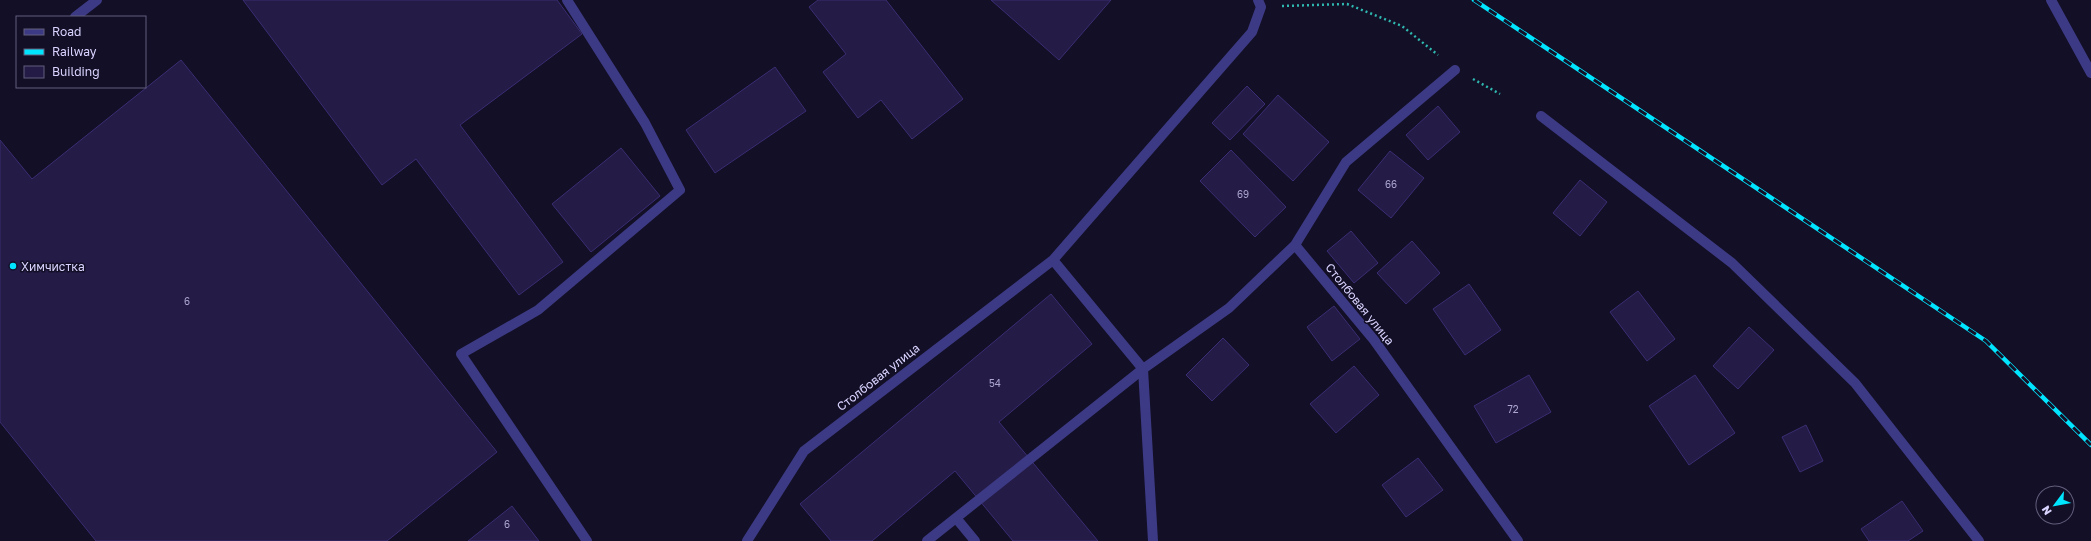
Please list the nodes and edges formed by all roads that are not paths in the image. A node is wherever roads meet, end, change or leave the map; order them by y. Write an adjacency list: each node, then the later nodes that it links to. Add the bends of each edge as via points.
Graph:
1 (97, 0): 5 (street)
2 (567, 0): 13 (street, via 645,123 680,190 538,310 462,354)
3 (2051, 0): 7 (street)
4 (1260, 4): 10 (street, Столбовая улица, via 1252,32)
5 (76, 16)
6 (1455, 70): 9 (street, via 1346,162)
7 (2091, 74)
8 (1540, 116): 19 (street, via 1732,263 1854,383)
9 (1296, 245): 11 (street, via 1229,308); 18 (street, Столбовая улица, via 1374,340)
10 (1053, 260): 11 (street); 14 (street, Столбовая улица, via 804,451)
11 (1142, 369): 12 (street); 17 (street)
12 (956, 518): 15 (street); 16 (street)
13 (586, 541)
14 (747, 541)
15 (927, 541)
16 (975, 541)
17 (1153, 541)
18 (1518, 541)
19 (1979, 541)

